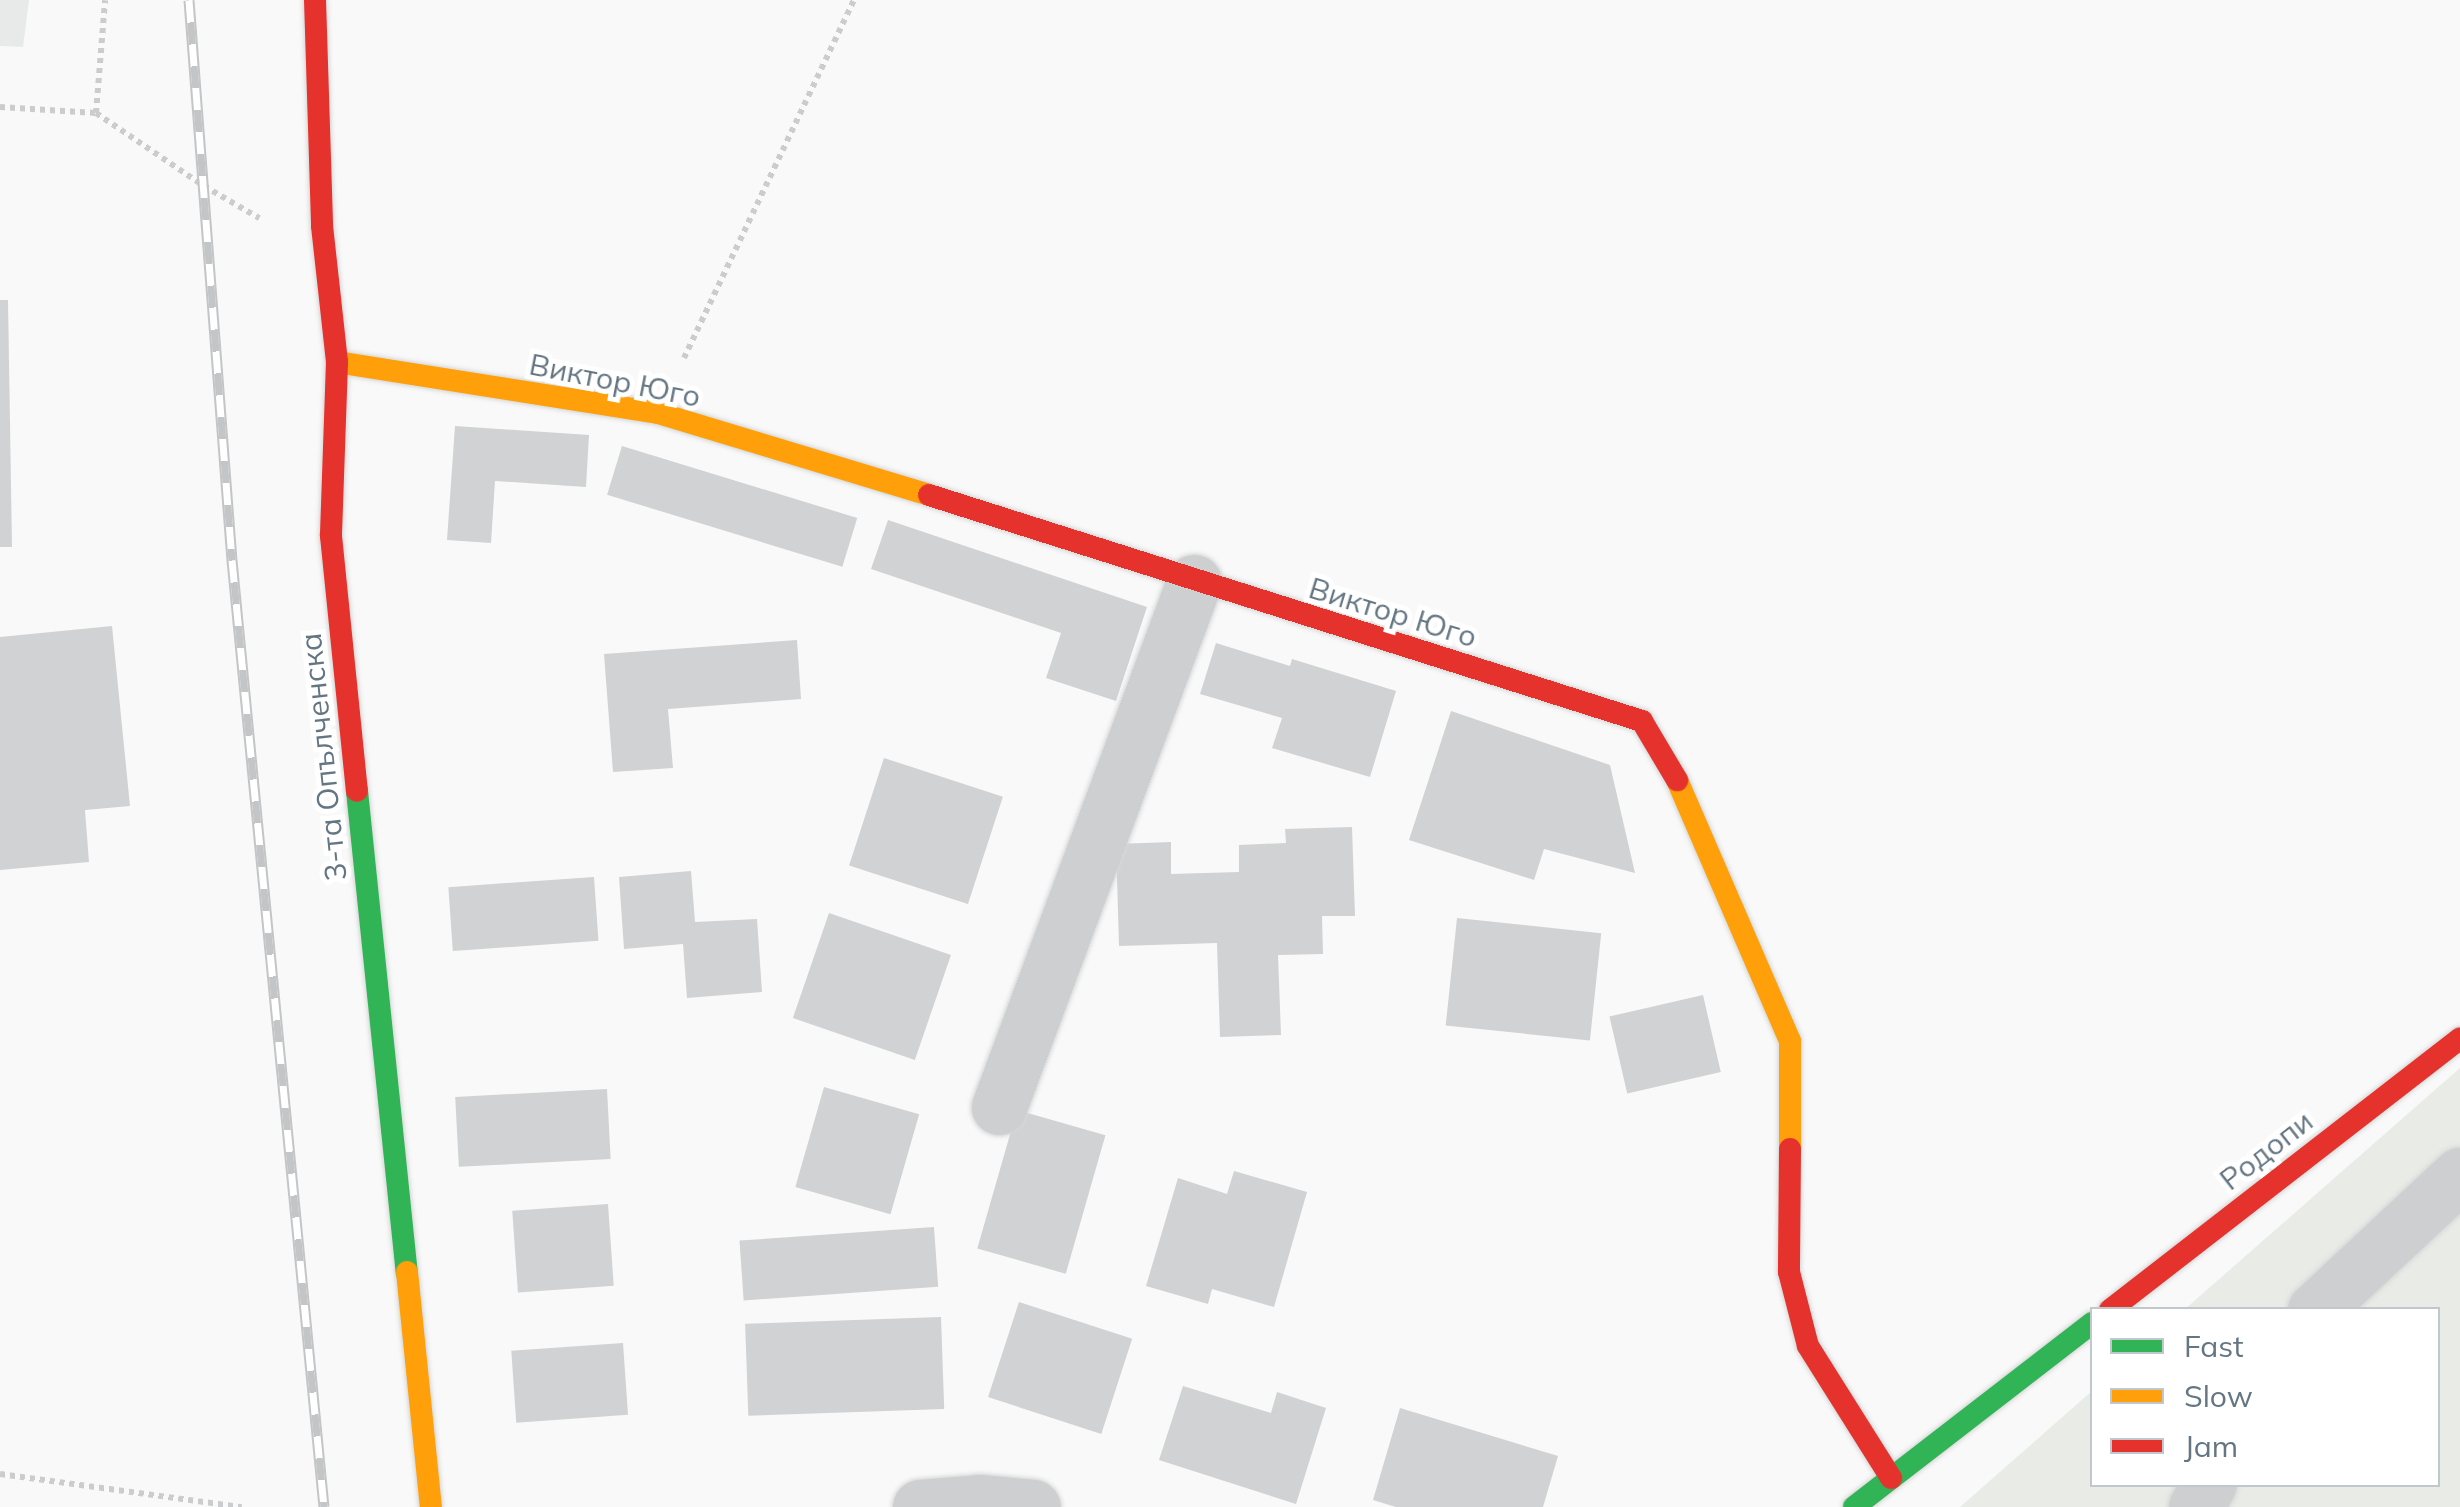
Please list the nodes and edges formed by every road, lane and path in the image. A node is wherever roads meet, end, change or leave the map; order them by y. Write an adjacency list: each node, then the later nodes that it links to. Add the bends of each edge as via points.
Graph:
1 (104, 0): 5 (path)
2 (315, 0): 6 (street, 3-та Опълченска)
3 (854, 0): 8 (path)
4 (0, 107): 5 (path)
5 (96, 112): 6 (path, via 204,186)
6 (325, 256): 7 (street, 3-та Опълченска)
7 (337, 362): 8 (street, Виктор Юго); 19 (street, 3-та Опълченска, via 330,536)
8 (658, 413): 9 (street, Виктор Юго, via 1078,540)
9 (1194, 582): 11 (street); 17 (street, Виктор Юго, via 1642,721 1672,769 1790,1041 1788,1272 1808,1346)
10 (2460, 1039): 13 (street, Родопи)
11 (999, 1107)
12 (2460, 1175): 14 (street)
13 (2114, 1307)
14 (2319, 1307)
15 (2090, 1325): 17 (street)
16 (0, 1474): 18 (path)
17 (1891, 1478): 22 (street)
18 (242, 1507)
19 (431, 1507)
20 (920, 1507): 21 (street)
21 (1032, 1507)
22 (1854, 1507)

